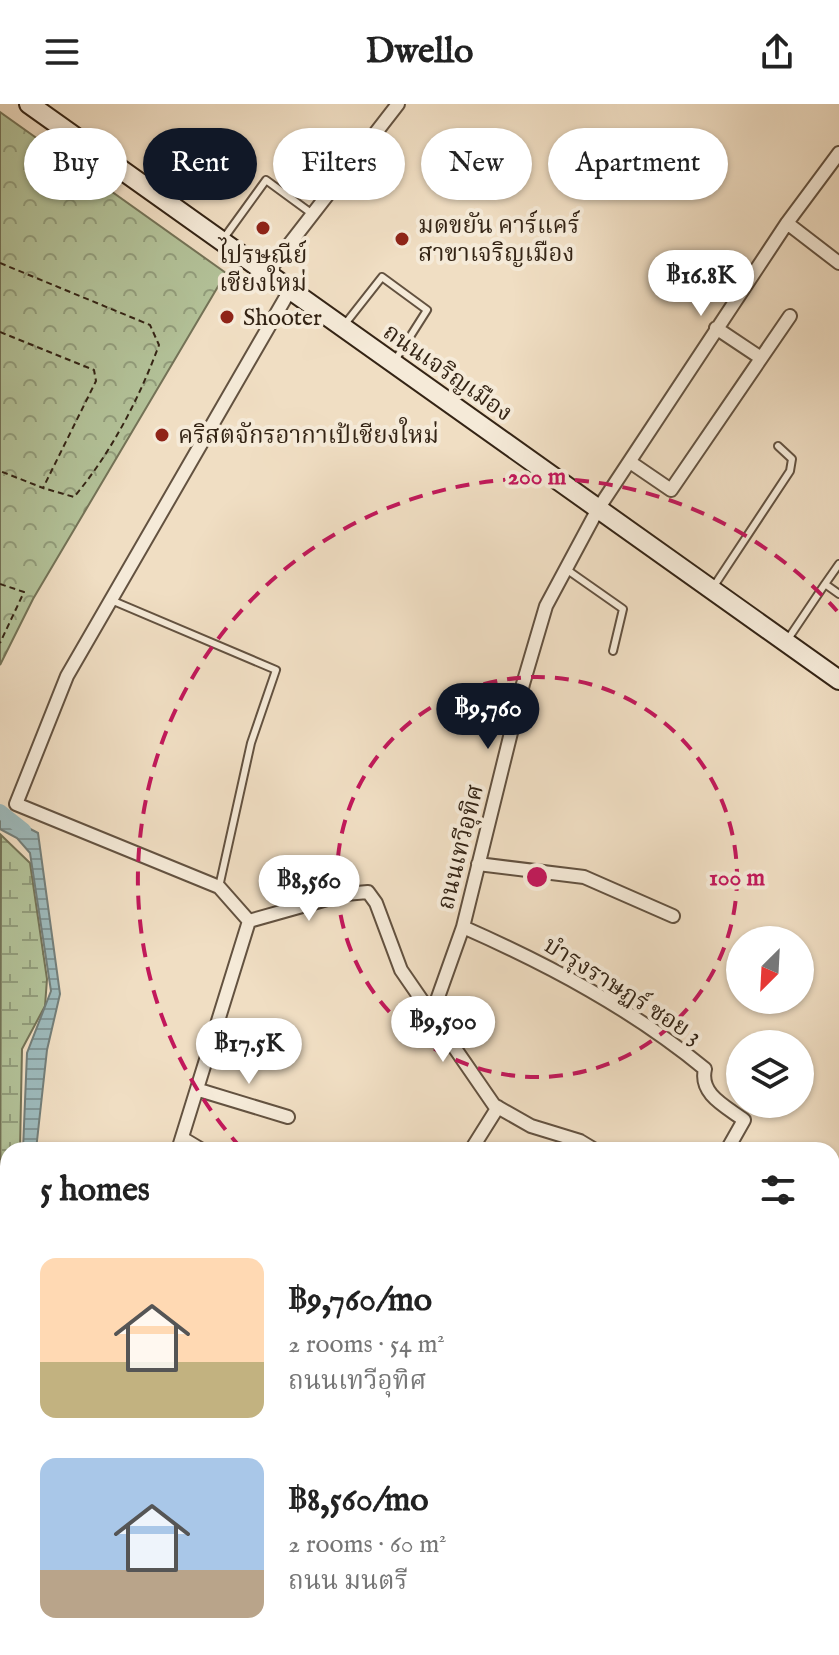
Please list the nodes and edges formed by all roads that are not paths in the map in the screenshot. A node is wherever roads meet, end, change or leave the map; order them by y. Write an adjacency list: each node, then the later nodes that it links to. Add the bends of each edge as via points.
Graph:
1 (29, 104): 6 (main road, ถนนเจริญเมือง)
2 (398, 104): 4 (street)
3 (839, 153): 5 (street, ถนนเทวีอุทิศ)
4 (311, 213): 6 (lane, via 266,180); 8 (street)
5 (787, 223): 7 (street); 12 (street, ถนนเทวีอุทิศ)
6 (222, 241): 8 (main road, ถนนเจริญเมือง)
7 (839, 263)
8 (267, 273): 9 (main road, ถนนเจริญเมือง)
9 (290, 290): 11 (main road, ถนนเจริญเมือง); 23 (street)
10 (790, 316): 13 (street)
11 (342, 327): 14 (main road, ถนนเจริญเมือง); 14 (lane, via 382,277 427,310)
12 (716, 328): 13 (street); 16 (street, ถนนเทวีอุทิศ)
13 (761, 358): 16 (street, via 671,490)
14 (393, 363): 17 (main road, ถนนเจริญเมือง)
15 (778, 446): 21 (lane, via 792,459 790,471)
16 (630, 462): 17 (street, ถนนเทวีอุทิศ)
17 (598, 509): 19 (street, ถนนเทวีอุทิศ); 21 (main road, ถนนเจริญเมือง)
18 (839, 564): 20 (lane)
19 (565, 568): 25 (lane, via 623,609); 27 (street, ถนนเทวีอุทิศ, via 546,606 523,684)
20 (825, 584): 22 (lane); 24 (lane)
21 (712, 589): 24 (main road, ถนนเจริญเมือง)
22 (839, 594)
23 (111, 600): 28 (lane, via 276,670 251,743); 28 (street, via 67,676 16,804)
24 (786, 642): 26 (main road, ถนนเจริญเมือง)
25 (613, 651)
26 (837, 673)
27 (478, 864): 29 (street, via 584,877); 31 (street, ถนนเทวีอุทิศ)
28 (219, 887): 30 (street)
29 (673, 916)
30 (249, 921): 32 (street, via 368,892 401,970); 33 (street)
31 (463, 927): 32 (street, ถนนเทวีอุทิศ); 39 (street, บำรุงราษฏร์ ซอย 3, via 585,986 674,1043 705,1069 706,1091 744,1120)
32 (431, 1017): 34 (street)
33 (199, 1090): 35 (street); 36 (street)
34 (498, 1107): 37 (street); 38 (street, via 531,1126)
35 (288, 1117)
36 (181, 1142)
37 (476, 1142)
38 (582, 1142)
39 (732, 1142)

